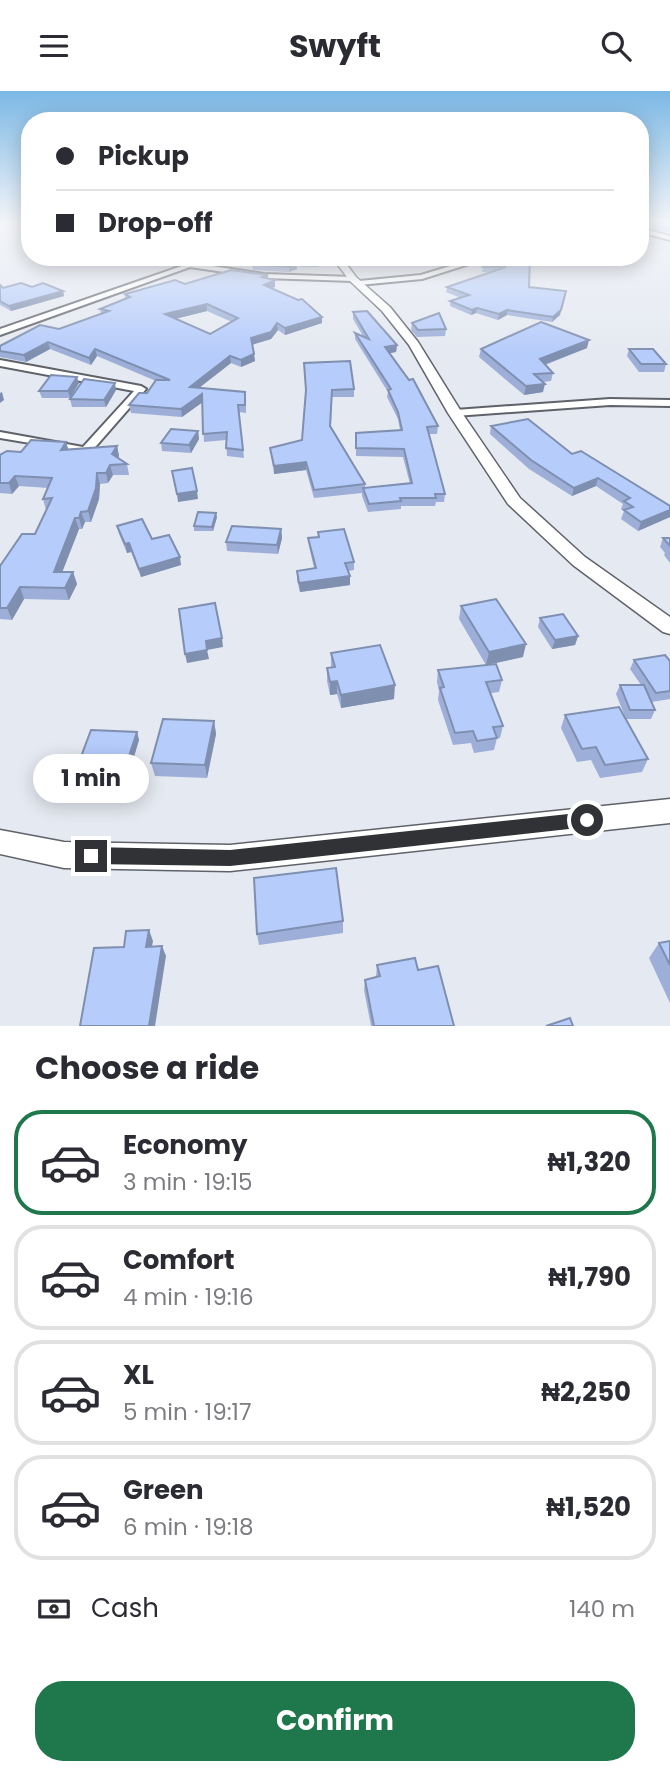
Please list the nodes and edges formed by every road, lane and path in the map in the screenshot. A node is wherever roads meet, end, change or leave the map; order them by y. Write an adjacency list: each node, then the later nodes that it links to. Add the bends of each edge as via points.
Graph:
1 (188, 266): 4 (street); 5 (street)
2 (344, 266): 4 (street)
3 (458, 266): 4 (street, via 422,277)
4 (356, 281): 8 (street, via 414,344)
5 (0, 332)
6 (0, 363): 9 (street, via 141,389 86,450)
7 (670, 403): 8 (street, via 610,402)
8 (455, 413): 10 (street, via 514,501 579,561)
9 (0, 435)
10 (670, 627)
11 (670, 811): 12 (street, via 230,858 64,855)
12 (0, 842)

